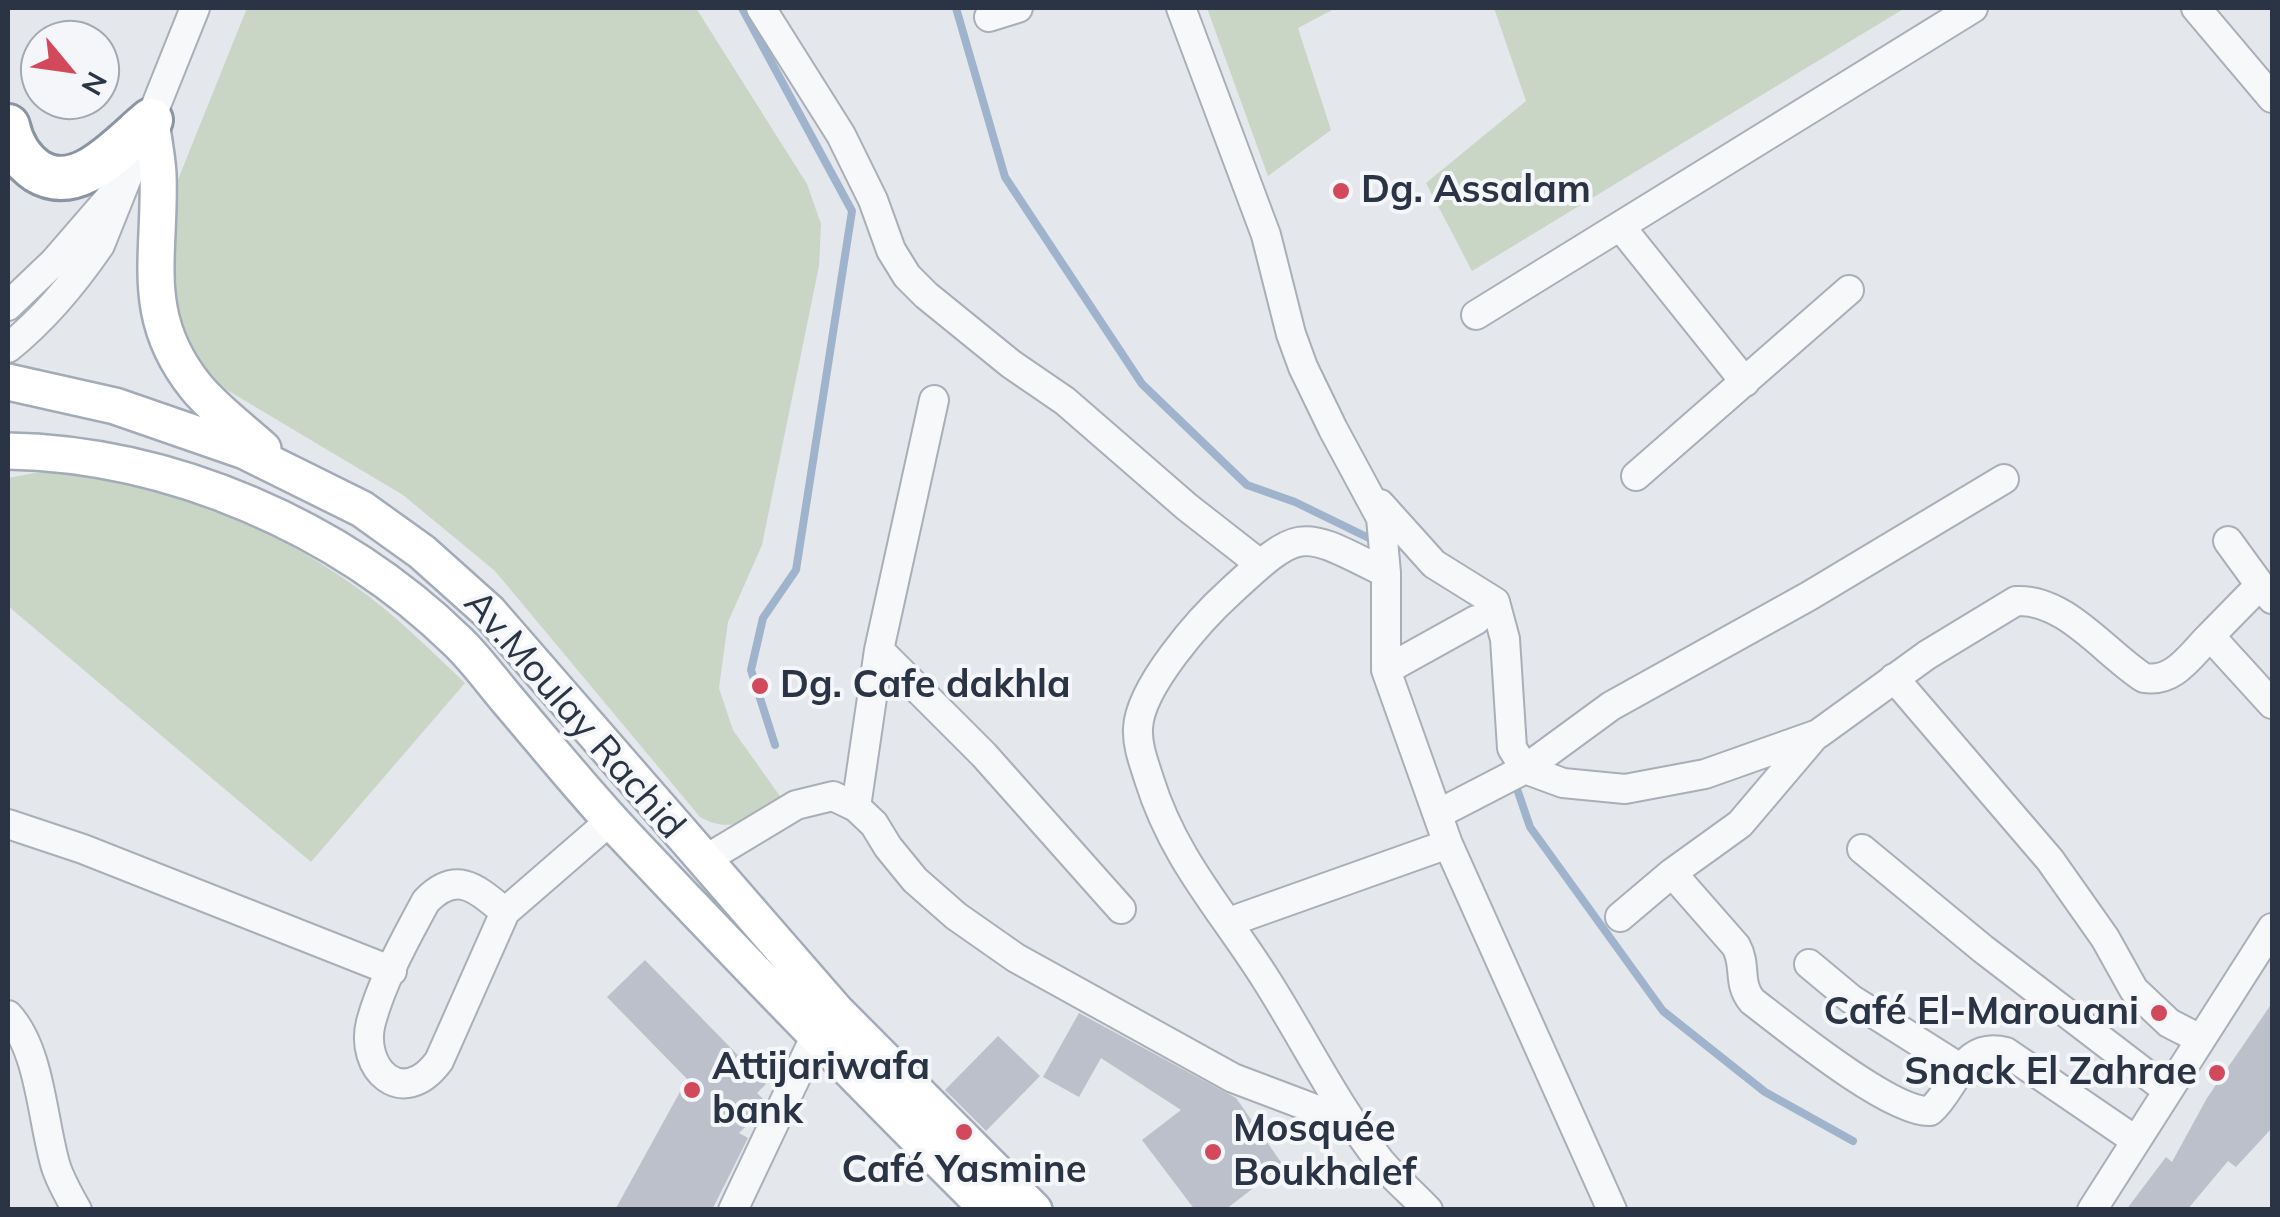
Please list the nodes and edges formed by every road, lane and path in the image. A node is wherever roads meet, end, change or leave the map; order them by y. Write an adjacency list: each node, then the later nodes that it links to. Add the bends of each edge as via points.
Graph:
1 (195, 8): 9 (street)
2 (761, 8): 26 (street, via 841,136 907,276)
3 (1018, 8): 7 (street)
4 (1181, 8): 24 (street, via 1266,234 1303,367)
5 (1974, 8): 12 (street)
6 (2196, 8): 8 (street)
7 (989, 17)
8 (2272, 98)
9 (151, 120): 10 (highway, via 88,171 68,178 34,169); 11 (street); 21 (main road, via 162,325 196,387)
10 (8, 126)
11 (124, 182): 14 (street); 16 (street, via 100,245 81,273)
12 (1620, 226): 15 (street); 18 (street)
13 (1849, 290): 18 (street)
14 (8, 306)
15 (1476, 315)
16 (8, 348)
17 (8, 382): 21 (main road, Av.Moulay Rachid, via 158,419)
18 (1745, 382): 22 (street)
19 (934, 400): 31 (street)
20 (8, 451): 39 (main road, Av.Moulay Rachid, via 103,461 191,483 274,516 353,560 460,643)
21 (287, 469): 43 (main road, Av.Moulay Rachid, via 393,530 489,612)
22 (1636, 476)
23 (2004, 479): 36 (street, via 1611,706)
24 (1368, 493): 27 (street, via 1385,533); 36 (street, via 1434,564 1494,602 1505,638 1512,748)
25 (2228, 541): 28 (street)
26 (1260, 564): 27 (street, via 1296,540 1309,539); 48 (street, via 1194,631 1138,722 1137,741 1161,820)
27 (1386, 569): 32 (street)
28 (2266, 592): 30 (street)
29 (1476, 620): 32 (street)
30 (2210, 636): 33 (street, via 2171,676 2154,680 2128,668 2055,609 2028,600); 34 (street)
31 (879, 650): 37 (street); 45 (street, via 984,754)
32 (1386, 670): 38 (street)
33 (1894, 678): 35 (street); 54 (street, via 2060,873 2134,990)
34 (2272, 704)
35 (1818, 734): 36 (street, via 1705,774 1626,789 1563,782); 44 (street, via 1740,824)
36 (1526, 769): 38 (street)
37 (856, 807): 43 (street, via 832,796 796,805); 57 (street, via 916,880 1016,958 1233,1078)
38 (1438, 814): 41 (street)
39 (610, 821): 46 (street); 53 (main road, Av.Moulay Rachid)
40 (8, 824): 51 (street)
41 (1448, 844): 48 (street); 64 (street)
42 (1862, 849): 56 (street)
43 (703, 862): 53 (main road, Av.Moulay Rachid)
44 (1672, 873): 47 (street); 55 (street, via 1736,946 1743,990 1752,1002 1844,1068 1890,1098 1930,1111)
45 (1122, 909)
46 (506, 912): 51 (street, via 477,890 439,887); 51 (street, via 439,1061 418,1083 389,1080 372,1057 370,1024)
47 (1620, 917)
48 (1229, 922): 57 (street)
49 (2272, 928): 54 (street)
50 (1809, 964): 55 (street, via 1851,999)
51 (392, 970)
52 (8, 1015): 59 (street, via 32,1064 55,1164)
53 (826, 1024): 60 (street); 61 (main road, Av.Moulay Rachid); 62 (main road, Av.Moulay Rachid)
54 (2200, 1039): 56 (street)
55 (1960, 1068): 58 (street, via 1983,1050 2006,1052)
56 (2166, 1090): 58 (street)
57 (1352, 1123): 63 (street)
58 (2134, 1140): 65 (street)
59 (78, 1210)
60 (733, 1210)
61 (989, 1210)
62 (1034, 1210)
63 (1428, 1210)
64 (1612, 1210)
65 (2092, 1210)

